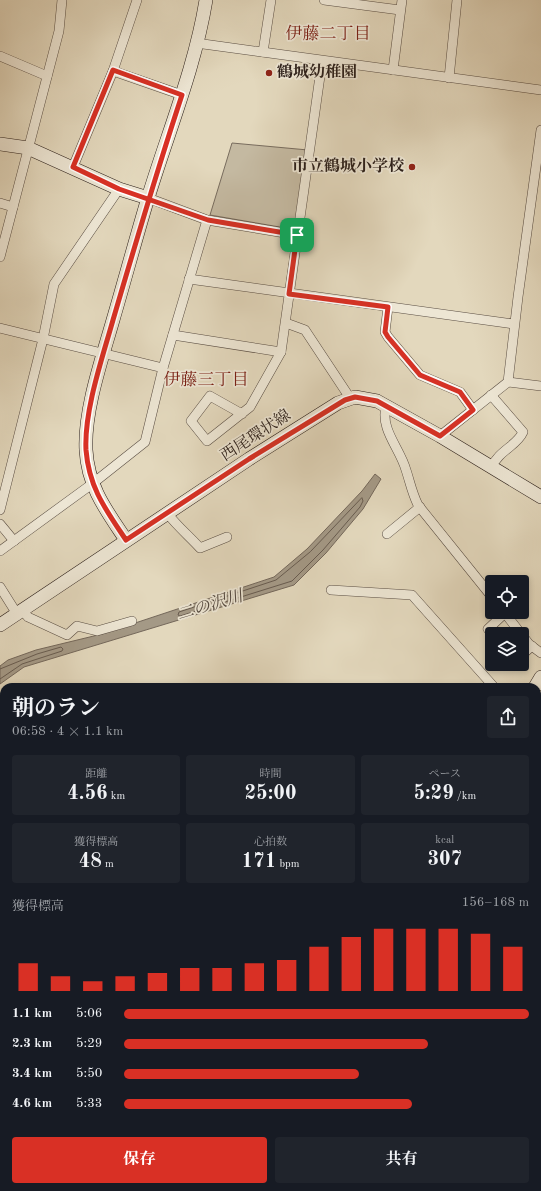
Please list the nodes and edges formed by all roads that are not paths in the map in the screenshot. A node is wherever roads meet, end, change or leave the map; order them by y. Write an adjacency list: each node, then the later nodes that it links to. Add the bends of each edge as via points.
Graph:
1 (62, 0): 15 (street, via 58,31)
2 (137, 0): 13 (street)
3 (206, 0): 9 (street)
4 (271, 0): 10 (street)
5 (324, 0): 8 (street)
6 (402, 0): 8 (street)
7 (457, 0): 16 (street)
8 (400, 10): 14 (street)
9 (196, 43): 10 (street); 18 (street)
10 (263, 52): 12 (street)
11 (0, 56): 15 (street)
12 (322, 62): 14 (street); 30 (street)
13 (113, 70): 18 (street); 23 (street)
14 (394, 70): 16 (street)
15 (47, 76): 21 (street)
16 (449, 78): 17 (street)
17 (541, 90)
18 (182, 95): 25 (street)
19 (541, 130): 22 (street)
20 (0, 144): 21 (street)
21 (28, 148): 23 (street); 28 (street)
22 (539, 151): 26 (street)
23 (73, 167): 24 (street)
24 (119, 189): 25 (street); 39 (street, via 54,284)
25 (148, 198): 29 (street); 41 (street)
26 (537, 199): 36 (street)
27 (0, 204): 28 (street)
28 (13, 207): 31 (street)
29 (208, 220): 30 (street); 32 (street)
30 (297, 235): 33 (street)
31 (0, 257)
32 (189, 279): 33 (street); 38 (street)
33 (289, 294): 34 (street); 35 (street)
34 (388, 307): 36 (street); 48 (street, via 385,332 388,337 420,375 460,392)
35 (286, 323): 40 (street); 46 (street, via 305,330)
36 (514, 324): 43 (street)
37 (0, 328): 39 (street)
38 (173, 335): 40 (street); 42 (street)
39 (43, 339): 41 (street); 55 (street)
40 (282, 352): 49 (street, via 250,407)
41 (103, 355): 42 (street); 52 (street, via 86,432 86,452)
42 (163, 368): 52 (street, via 145,442)
43 (508, 382): 44 (street); 45 (street)
44 (541, 386)
45 (491, 395): 48 (street); 51 (street, via 523,432 520,438 497,456)
46 (350, 398): 47 (street, 西尾環状線, via 367,398); 56 (street, 西尾環状線)
47 (386, 406): 50 (street, 西尾環状線); 54 (street, via 383,417 406,470 412,494)
48 (473, 410): 50 (street)
49 (242, 414): 49 (street, via 206,441 191,421 210,396)
50 (440, 436): 51 (street, 西尾環状線)
51 (491, 468): 53 (street, 西尾環状線)
52 (92, 484): 60 (street, via 102,505); 61 (street)
53 (541, 497)
54 (420, 507): 58 (street); 64 (street)
55 (0, 510)
56 (167, 513): 59 (street, via 176,526 200,548); 60 (street, 西尾環状線)
57 (0, 524): 61 (street)
58 (387, 534)
59 (227, 537)
60 (126, 540): 66 (street, 西尾環状線)
61 (14, 541): 62 (street)
62 (0, 552)
63 (0, 587): 66 (street)
64 (485, 588)
65 (331, 590): 75 (street, via 412,595)
66 (20, 612): 69 (street, via 67,636 77,626 96,631); 70 (street, 西尾環状線)
67 (498, 619): 71 (street)
68 (511, 619): 72 (street)
69 (132, 621)
70 (0, 625)
71 (490, 627)
72 (532, 646): 73 (street); 74 (street)
73 (529, 649)
74 (541, 653)
75 (490, 683)

